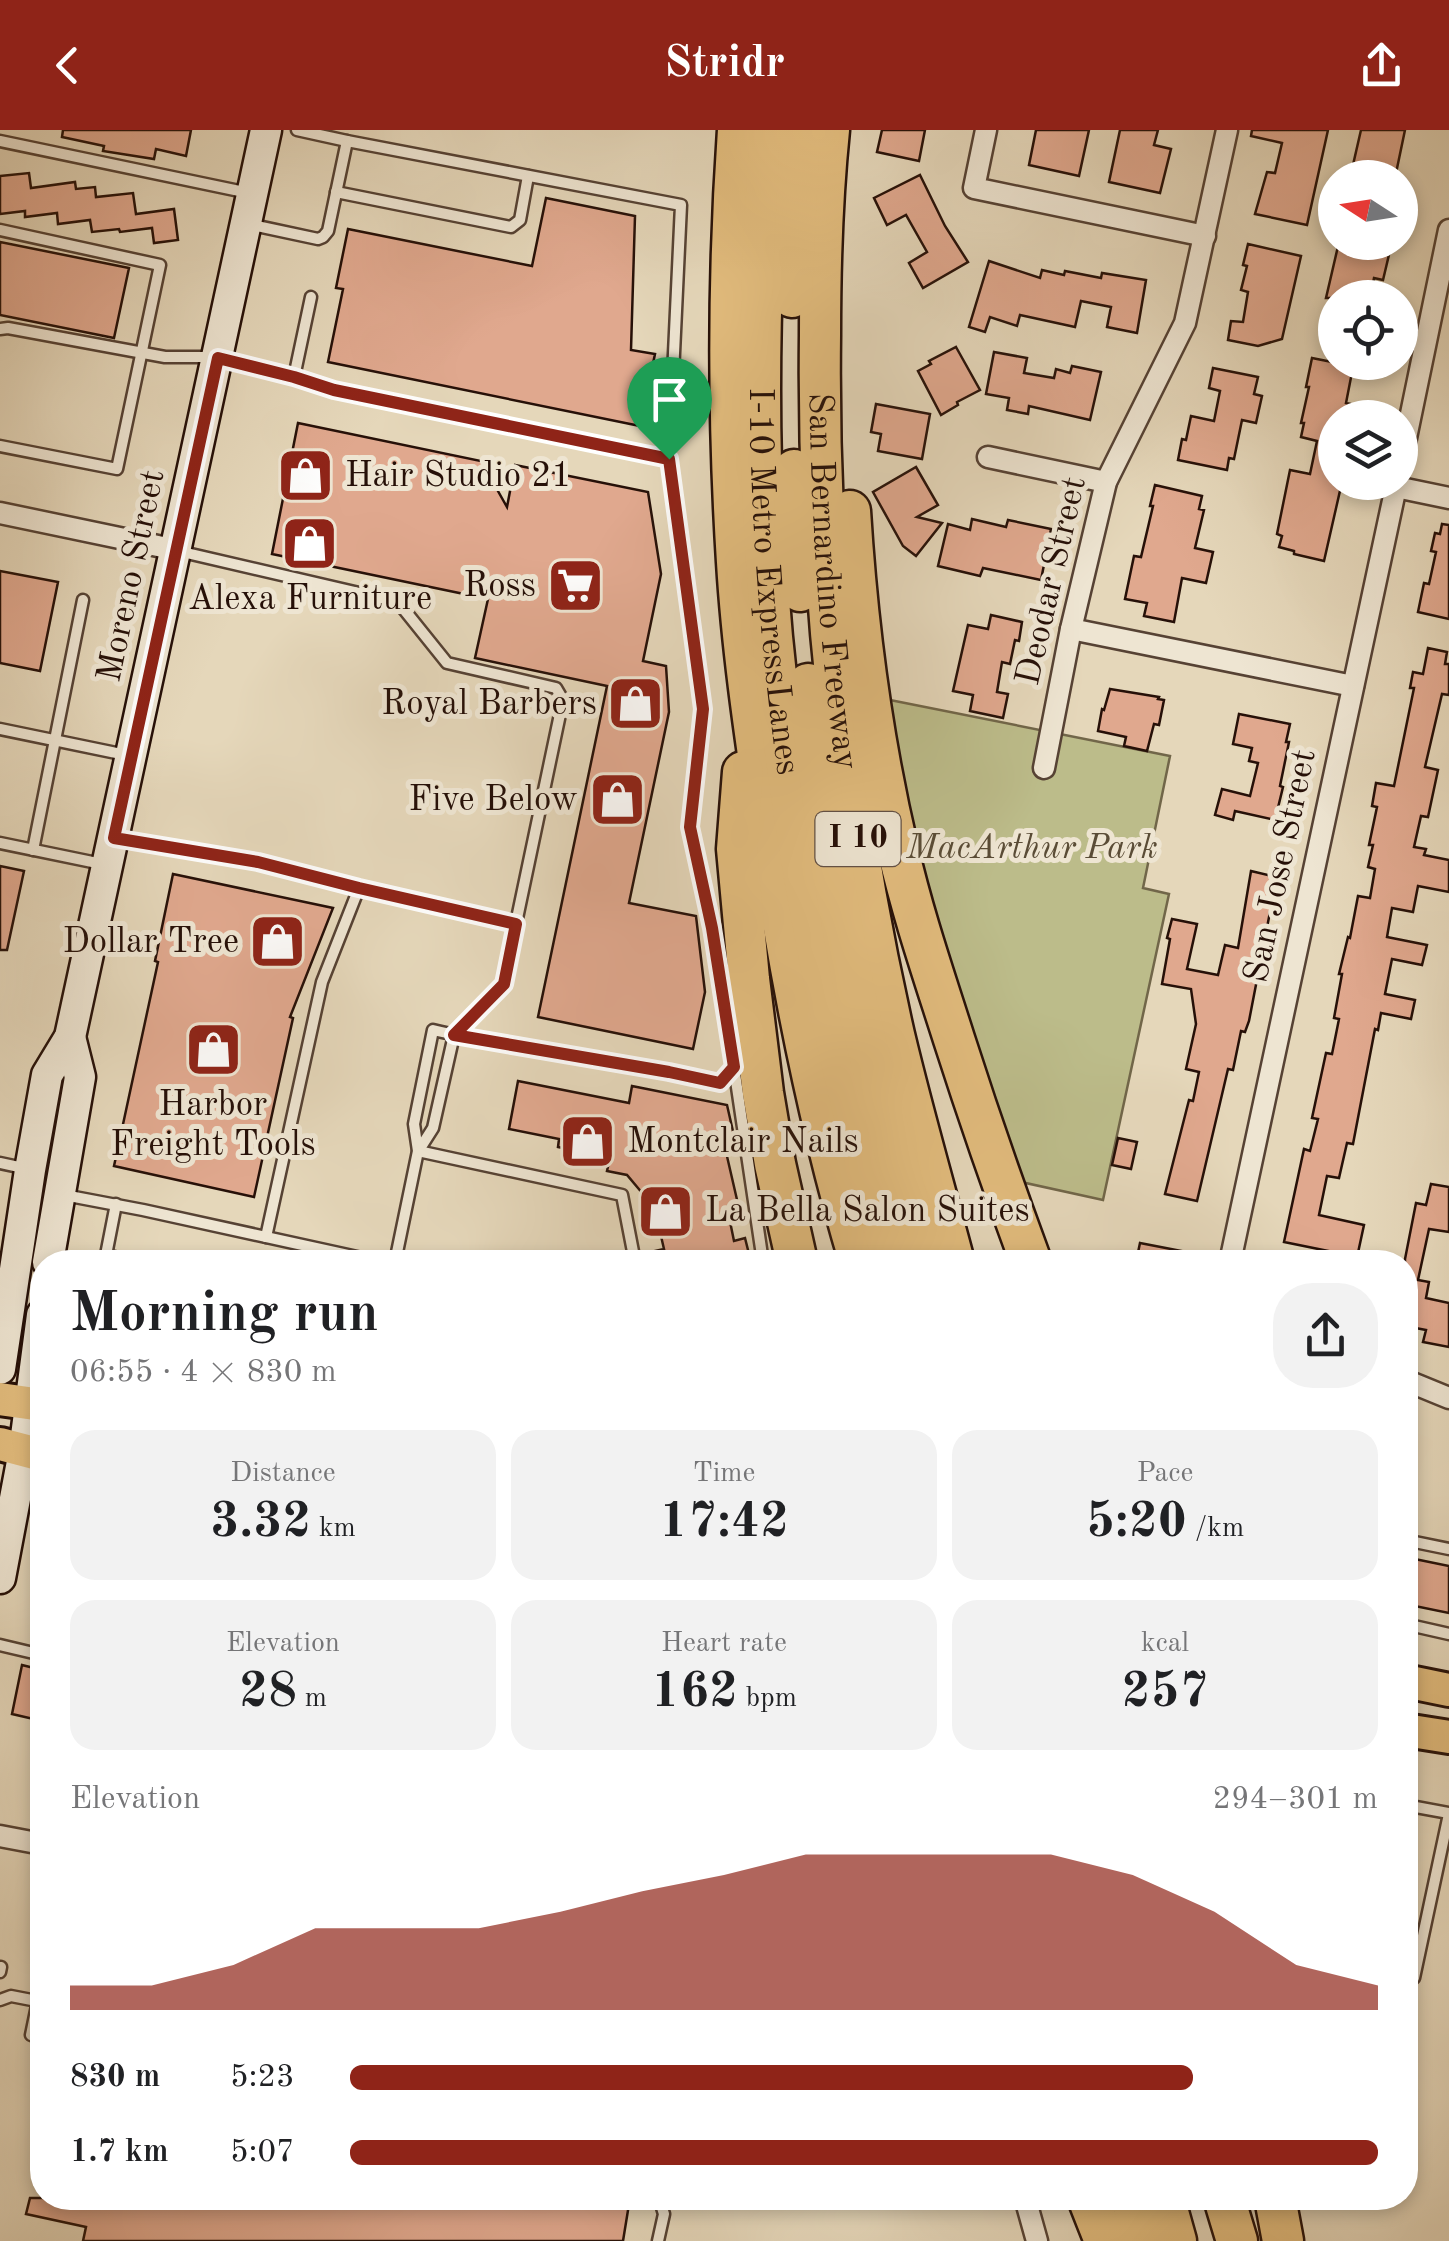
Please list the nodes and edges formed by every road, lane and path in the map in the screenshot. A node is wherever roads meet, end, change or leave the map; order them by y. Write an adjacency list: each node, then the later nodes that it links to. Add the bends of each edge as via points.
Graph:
1 (28, 130): 12 (lane)
2 (266, 130): 15 (street, Moreno Street)
3 (297, 130): 11 (lane)
4 (738, 130): 39 (highway, I 10, via 732,411)
5 (770, 130): 65 (highway, I-10 Metro ExpressLanes, via 761,462 779,700 815,946)
6 (800, 130): 66 (highway, I-10 Metro ExpressLanes, via 793,400 805,654 854,987)
7 (828, 130): 26 (highway, San Bernardino Freeway / I 10)
8 (986, 130): 19 (street, via 974,188)
9 (1227, 130): 19 (street, Deodar Street)
10 (0, 141): 12 (lane)
11 (347, 141): 13 (lane); 14 (lane)
12 (24, 146): 15 (lane)
13 (528, 176): 14 (lane, via 520,220 511,228); 29 (lane, via 681,205)
14 (336, 192): 16 (lane, via 324,237)
15 (252, 194): 16 (street, Moreno Street)
16 (246, 224): 23 (street, Moreno Street)
17 (0, 230): 22 (lane, via 160,264)
18 (1449, 230): 25 (street, San Jose Street)
19 (1205, 236): 30 (street, Deodar Street, via 1184,323)
20 (312, 296): 24 (lane)
21 (0, 329): 22 (lane)
22 (142, 354): 23 (lane); 27 (lane, via 117,468)
23 (218, 358): 24 (lane); 35 (street, Moreno Street)
24 (294, 377): 29 (lane)
25 (1414, 400)
26 (819, 406): 67 (highway, San Bernardino Freeway / I 10, via 824,546 848,776 894,1034); 68 (highway, via 848,482 867,673 898,852 927,961)
27 (0, 446)
28 (988, 457): 30 (street)
29 (669, 459): 51 (lane, via 703,709 690,827)
30 (1106, 482): 37 (street, Deodar Street)
31 (1418, 486): 32 (street)
32 (1449, 498)
33 (1393, 500): 38 (street, San Jose Street)
34 (0, 512): 35 (street)
35 (176, 550): 42 (street, Moreno Street); 48 (lane, via 398,602 448,664 556,688 563,700)
36 (83, 600): 41 (lane)
37 (1072, 628): 38 (street); 43 (street, Deodar Street)
38 (1353, 686): 69 (street, San Jose Street)
39 (749, 689): 63 (highway, via 737,849 763,1093); 64 (highway, I 10, via 792,982)
40 (0, 729): 41 (lane)
41 (54, 740): 42 (lane); 45 (lane)
42 (132, 756): 46 (street, Moreno Street)
43 (1044, 768)
44 (0, 843): 45 (lane)
45 (33, 850): 46 (lane)
46 (111, 852): 47 (lane, via 258,862); 50 (street, Moreno Street)
47 (359, 888): 48 (lane); 56 (lane, via 322,982)
48 (516, 924): 49 (lane, via 504,984)
49 (454, 1035): 51 (lane, via 720,1083); 52 (lane, via 433,1128); 52 (lane, via 433,1030 414,1124)
50 (70, 1037): 53 (street, Moreno Street, via 47,1075); 54 (street, Moreno Street, via 80,1077)
51 (734, 1067): 62 (lane)
52 (418, 1151): 60 (lane); 61 (lane, via 622,1196)
53 (15, 1166): 70 (street, Moreno Street)
54 (58, 1194): 55 (lane); 57 (street, Moreno Street)
55 (116, 1204): 56 (lane); 58 (lane)
56 (266, 1237): 59 (lane)
57 (50, 1250)
58 (107, 1250)
59 (325, 1250)
60 (397, 1250)
61 (633, 1250)
62 (760, 1250)
63 (795, 1250)
64 (857, 1250)
65 (889, 1250)
66 (922, 1250)
67 (951, 1250)
68 (1027, 1250)
69 (1233, 1250)
70 (0, 1369)
71 (30, 1373): 74 (street)
72 (1418, 1385): 73 (street)
73 (1449, 1398)
74 (24, 1402): 75 (street)
75 (22, 1450): 78 (street)
76 (1418, 1543): 77 (lane)
77 (1449, 1549)
78 (0, 1578)
79 (1418, 1627): 80 (lane)
80 (1449, 1634)
81 (0, 1646): 82 (lane)
82 (30, 1652)
83 (1418, 1683): 84 (main road)
84 (1449, 1689)
85 (1418, 1732): 86 (main road)
86 (1449, 1737)
87 (1418, 1808): 88 (lane)
88 (1449, 1814): 91 (lane)
89 (0, 1836): 90 (street)
90 (30, 1842)
91 (1420, 1948): 92 (lane)
92 (1418, 1958)
93 (0, 2000): 94 (lane)
94 (30, 2000)
95 (663, 2210): 103 (lane)
96 (1029, 2210): 104 (street)
97 (1092, 2210): 105 (highway)
98 (1135, 2210): 106 (highway)
99 (1167, 2210): 107 (highway)
100 (1195, 2210): 108 (highway)
101 (1228, 2210): 109 (highway)
102 (1277, 2210): 110 (highway)
103 (658, 2241)
104 (1038, 2241)
105 (1104, 2241)
106 (1144, 2241)
107 (1176, 2241)
108 (1204, 2241)
109 (1237, 2241)
110 (1283, 2241)

